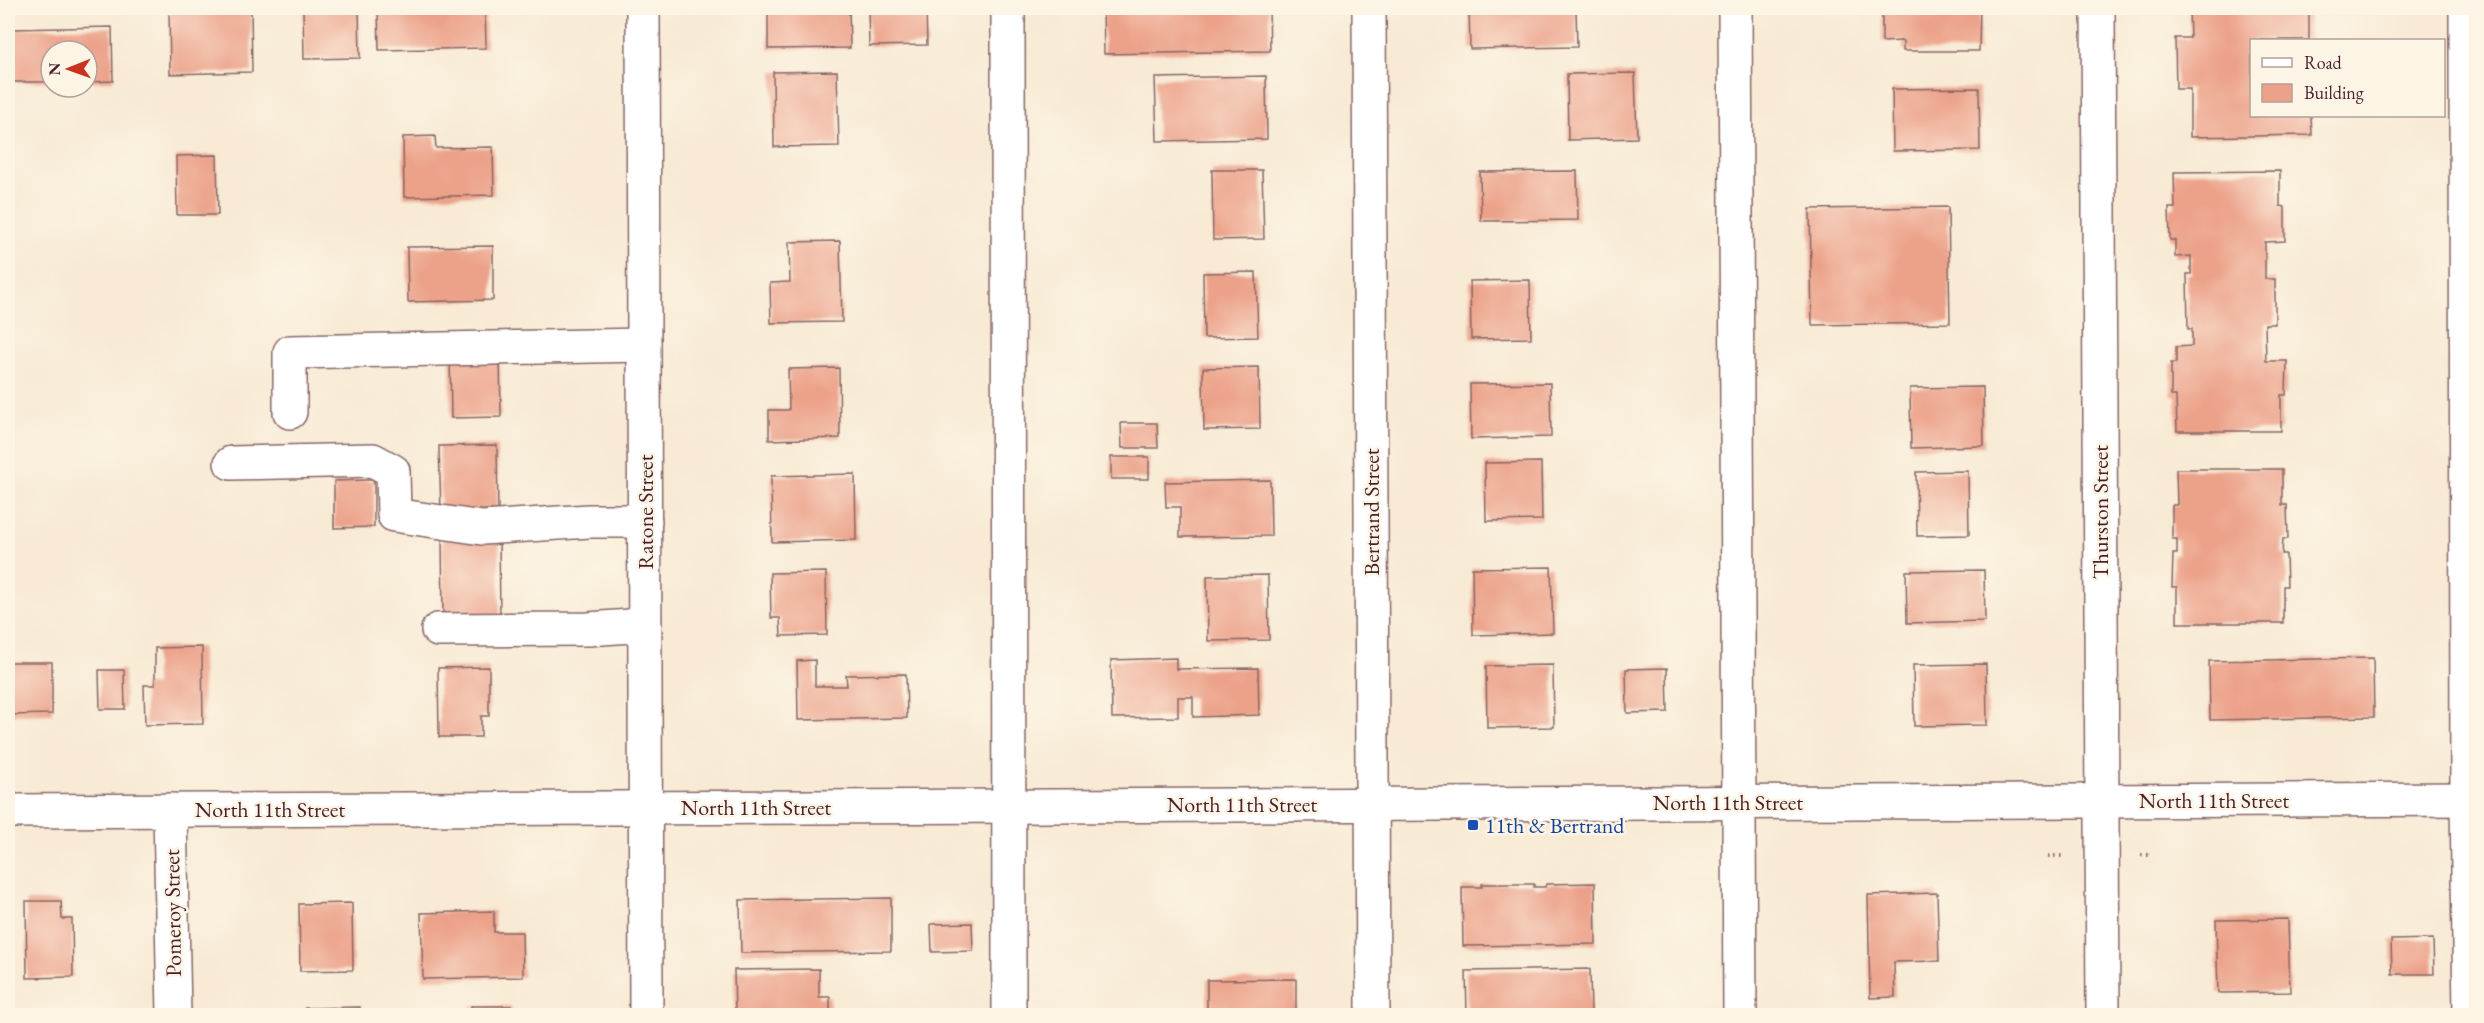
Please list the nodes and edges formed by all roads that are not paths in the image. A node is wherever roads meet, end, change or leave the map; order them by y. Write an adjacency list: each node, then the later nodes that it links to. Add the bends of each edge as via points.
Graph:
1 (643, 8): 7 (street, Ratone Street)
2 (1008, 8): 17 (street)
3 (1369, 8): 16 (street, Bertrand Street)
4 (1736, 8): 15 (street)
5 (2098, 8): 14 (street, Thurston Street)
6 (2466, 8): 13 (street)
7 (644, 345): 8 (street, via 290,352); 10 (street, Ratone Street)
8 (290, 412)
9 (231, 463): 10 (street, via 373,460 393,471 394,515 482,528)
10 (645, 521): 11 (street, Ratone Street)
11 (645, 625): 12 (street); 18 (street, Ratone Street)
12 (438, 630)
13 (2472, 799): 14 (street, North 11th Street); 27 (street)
14 (2102, 801): 15 (street, North 11th Street); 26 (street, Thurston Street)
15 (1740, 802): 16 (street, North 11th Street); 25 (street)
16 (1372, 804): 17 (street, North 11th Street); 24 (street, Bertrand Street)
17 (1008, 806): 18 (street, North 11th Street); 23 (street)
18 (646, 807): 19 (street, North 11th Street); 22 (street, Ratone Street)
19 (170, 810): 20 (street, North 11th Street); 21 (street, Pomeroy Street)
20 (8, 811)
21 (174, 1016)
22 (646, 1016)
23 (1009, 1016)
24 (1373, 1016)
25 (1740, 1016)
26 (2103, 1016)
27 (2470, 1016)

